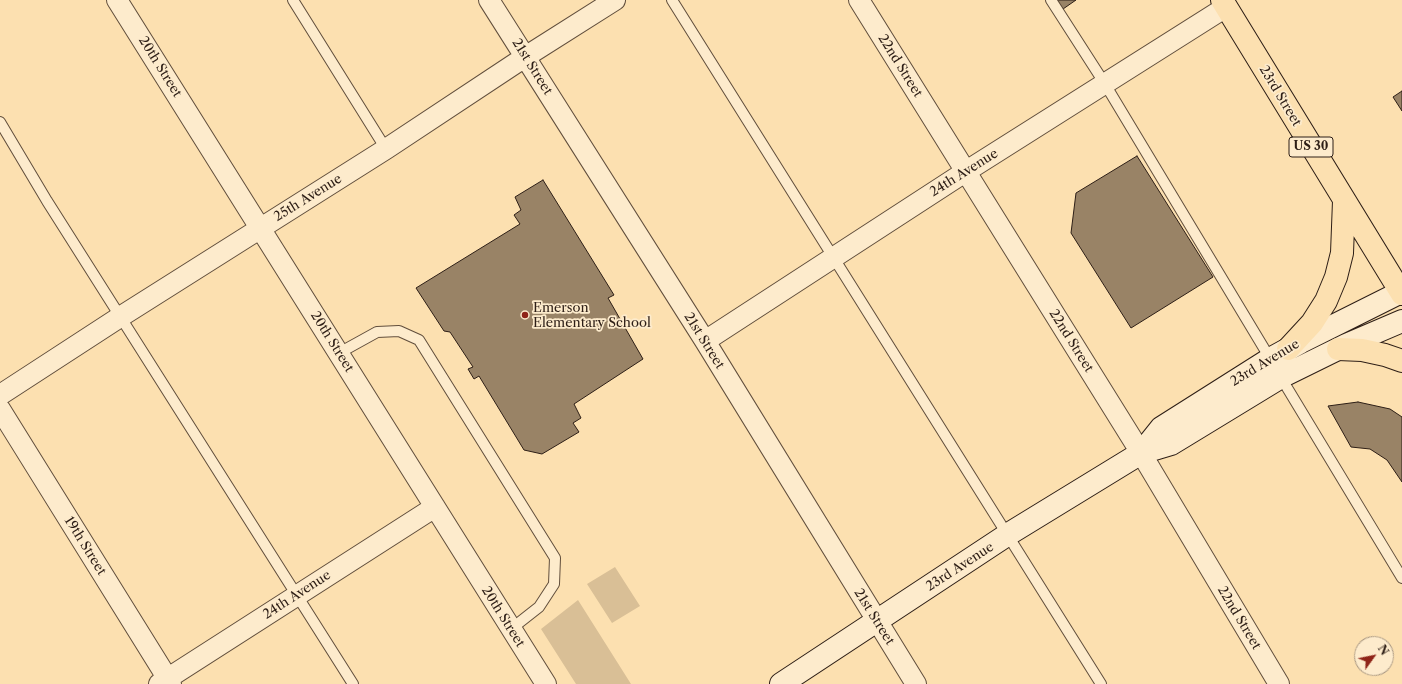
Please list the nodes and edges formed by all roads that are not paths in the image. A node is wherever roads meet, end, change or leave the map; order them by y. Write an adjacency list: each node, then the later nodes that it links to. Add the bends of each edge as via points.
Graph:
1 (117, 0): 15 (street, 20th Street)
2 (293, 0): 12 (lane)
3 (490, 0): 9 (street, 21st Street)
4 (615, 0): 9 (street, 25th Avenue)
5 (672, 0): 16 (lane)
6 (859, 0): 13 (street, 22nd Street)
7 (1051, 0): 10 (lane)
8 (1224, 4): 10 (street, 24th Avenue); 14 (highway, 23rd Street / US 30)
9 (525, 57): 12 (street, 25th Avenue); 20 (street, 21st Street)
10 (1105, 84): 13 (street, 24th Avenue); 24 (lane)
11 (0, 122): 18 (lane)
12 (386, 149): 15 (street, 25th Avenue)
13 (965, 172): 16 (street, 24th Avenue); 27 (street, 22nd Street)
14 (1344, 201): 17 (highway, 23rd Street / US 30); 24 (highway, via 1342,253 1336,277 1326,301 1312,323)
15 (261, 228): 18 (street, 25th Avenue); 22 (street, 20th Street)
16 (833, 257): 20 (street, 24th Avenue); 29 (lane)
17 (1402, 293): 24 (main road, 23rd Avenue, via 1339,322)
18 (120, 317): 25 (street, 25th Avenue); 31 (lane)
19 (1402, 321): 21 (main road, 23rd Avenue)
20 (705, 341): 32 (street, 21st Street)
21 (1338, 349): 23 (highway, via 1362,350); 24 (main road, 23rd Avenue)
22 (339, 353): 28 (street, 20th Street); 33 (lane, via 377,332 398,331 420,340 555,558 554,584 540,607)
23 (1402, 361)
24 (1280, 362): 27 (main road, 23rd Avenue, via 1161,428); 30 (lane)
25 (0, 395)
26 (0, 409): 34 (street, 19th Street)
27 (1141, 453): 29 (main road, 23rd Avenue); 40 (street, 22nd Street)
28 (435, 507): 31 (street, 24th Avenue); 33 (street, 20th Street)
29 (1007, 536): 32 (main road, 23rd Avenue); 39 (lane)
30 (1402, 578)
31 (297, 594): 34 (street, 24th Avenue); 35 (lane)
32 (877, 622): 37 (main road, 23rd Avenue); 38 (street, 21st Street)
33 (511, 629): 36 (street, 20th Street)
34 (166, 682)
35 (353, 684)
36 (546, 684)
37 (781, 684)
38 (916, 684)
39 (1102, 684)
40 (1279, 684)

